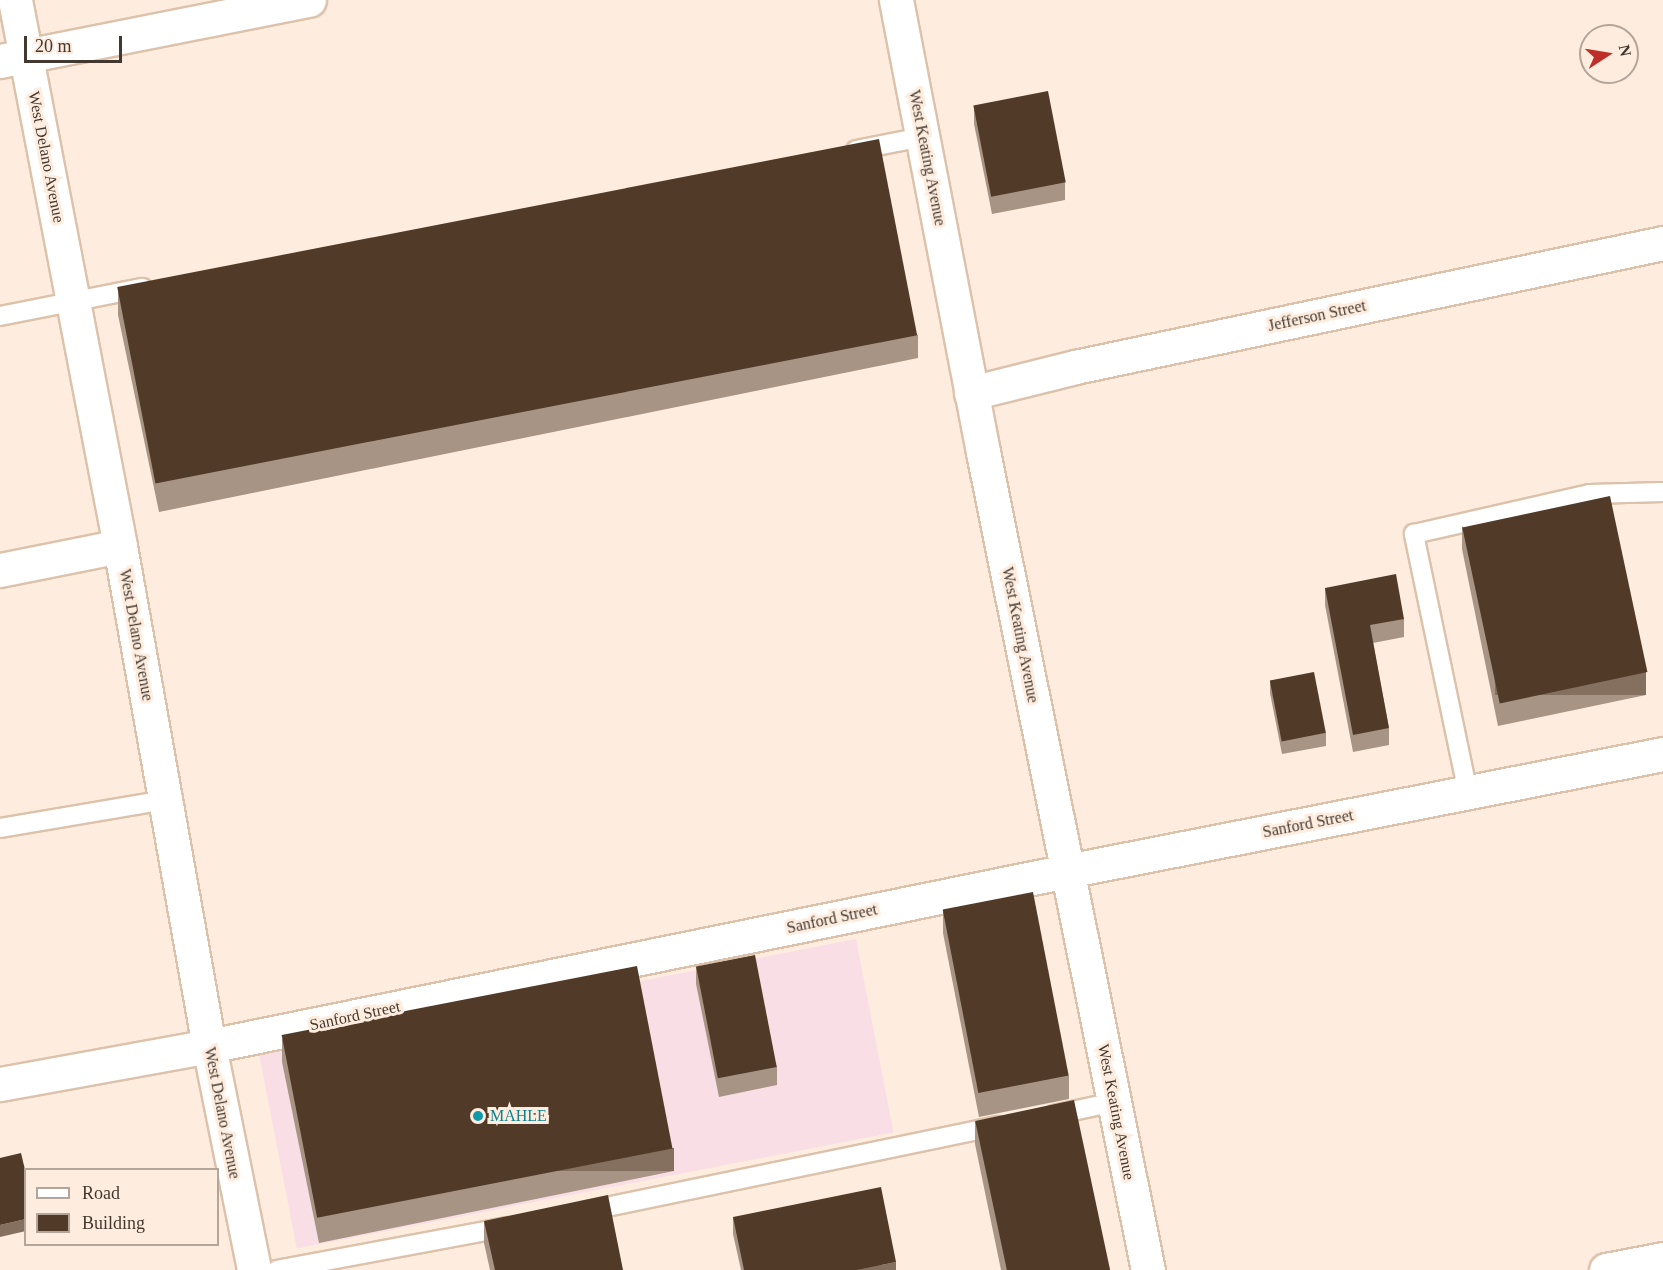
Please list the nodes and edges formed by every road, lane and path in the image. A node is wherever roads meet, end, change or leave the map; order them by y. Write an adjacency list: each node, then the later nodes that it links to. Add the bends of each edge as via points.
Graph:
1 (15, 0): 4 (street, West Delano Avenue)
2 (309, 0): 4 (street)
3 (896, 0): 5 (street, West Keating Avenue)
4 (13, 58): 9 (street, West Delano Avenue)
5 (922, 137): 6 (lane); 11 (street, West Keating Avenue)
6 (840, 153)
7 (1663, 243): 11 (street, Jefferson Street, via 1086,364)
8 (157, 285): 9 (lane)
9 (74, 301): 10 (lane); 13 (street, West Delano Avenue)
10 (0, 316)
11 (971, 393): 19 (street, West Keating Avenue)
12 (1663, 492): 16 (lane, via 1590,494 1414,534)
13 (120, 546): 14 (street); 17 (street, West Delano Avenue)
14 (0, 570)
15 (1663, 754): 16 (street, Sanford Street)
16 (1468, 793): 19 (street, Sanford Street)
17 (165, 800): 18 (lane); 20 (street, West Delano Avenue)
18 (0, 828)
19 (1067, 871): 20 (street, Sanford Street); 22 (street, West Keating Avenue)
20 (209, 1046): 21 (street, Sanford Street); 26 (street, West Delano Avenue)
21 (0, 1084)
22 (1114, 1102): 23 (lane); 28 (street, West Keating Avenue)
23 (570, 1214)
24 (525, 1224): 27 (lane)
25 (1663, 1259): 29 (street)
26 (254, 1270)
27 (277, 1270)
28 (1148, 1270)
29 (1606, 1270)

